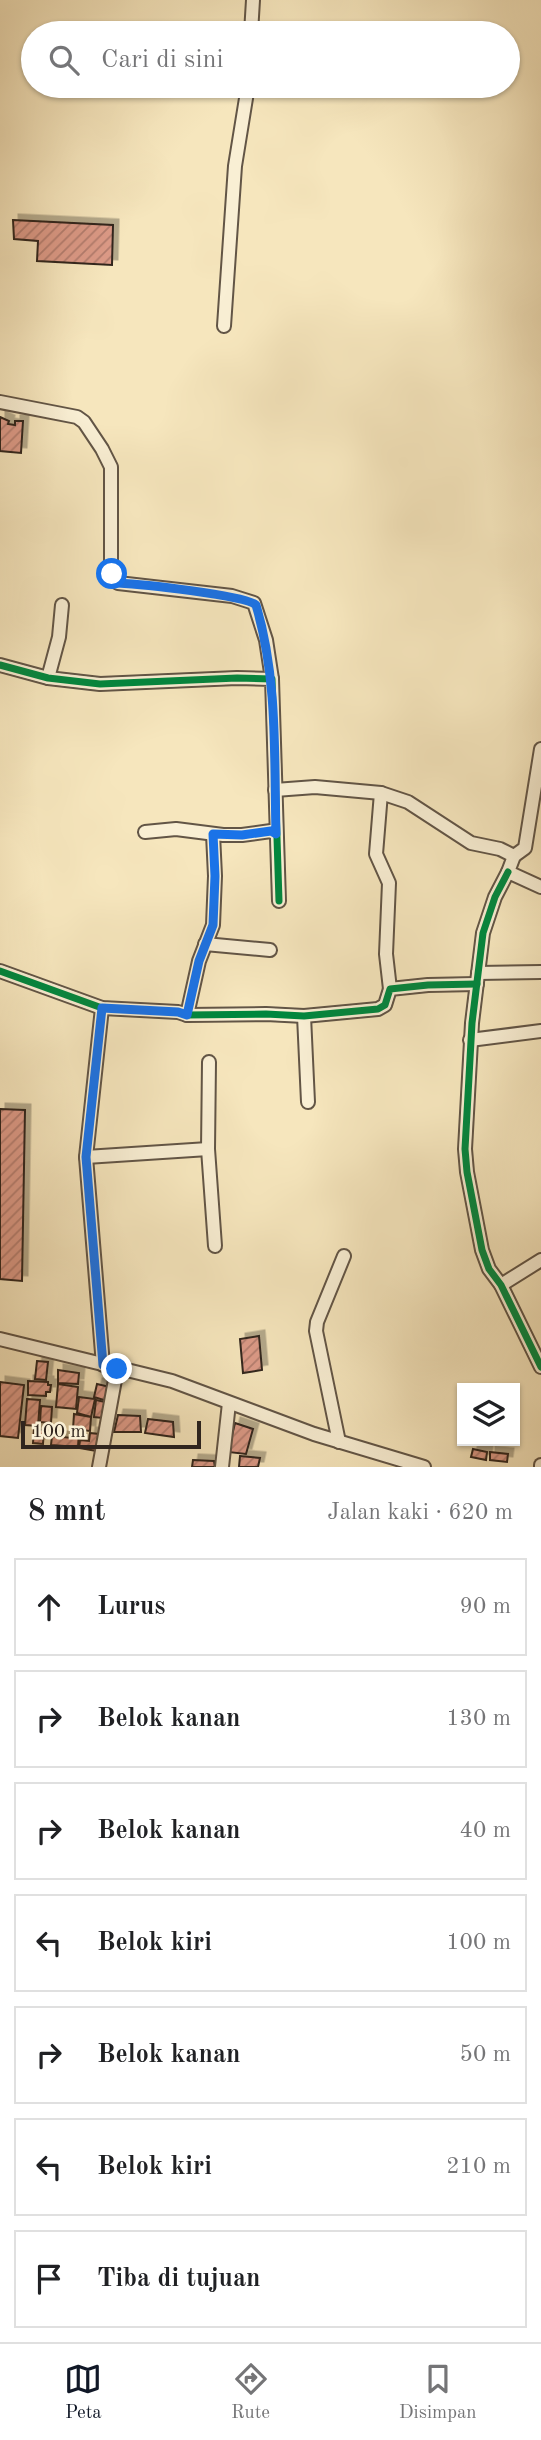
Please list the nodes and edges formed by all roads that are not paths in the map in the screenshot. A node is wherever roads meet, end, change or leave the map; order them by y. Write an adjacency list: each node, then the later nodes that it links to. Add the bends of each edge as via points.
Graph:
1 (253, 0): 2 (street)
2 (252, 21)
3 (246, 98): 4 (street, via 235,166)
4 (225, 326)
5 (0, 402): 9 (street, via 84,422 111,467 113,580 254,603)
6 (62, 605): 8 (street)
7 (0, 665): 8 (street)
8 (48, 678): 9 (street, via 100,684)
9 (272, 678): 11 (street)
10 (541, 749): 16 (street, via 525,848)
11 (275, 790): 12 (street); 15 (street)
12 (382, 793): 16 (street, via 408,802 471,844); 25 (street, via 376,854 389,883 386,954)
13 (145, 832): 14 (street)
14 (213, 834): 15 (street); 20 (street, via 213,925)
15 (276, 834): 19 (street)
16 (514, 856): 17 (street)
17 (508, 872): 18 (street); 24 (street, via 483,933)
18 (541, 887)
19 (279, 901)
20 (205, 944): 21 (street); 27 (street)
21 (270, 950)
22 (0, 971): 26 (street)
23 (541, 972): 24 (street)
24 (477, 978): 25 (street); 30 (street)
25 (390, 989): 28 (street, via 383,1008)
26 (102, 1008): 27 (street); 34 (street)
27 (187, 1015): 28 (street)
28 (304, 1016): 32 (street)
29 (541, 1031): 30 (street)
30 (470, 1040): 38 (street, via 467,1172 482,1250)
31 (209, 1062): 33 (street)
32 (308, 1102)
33 (208, 1149): 34 (street); 35 (street)
34 (86, 1157): 40 (street)
35 (215, 1246)
36 (344, 1256): 44 (street, via 316,1331)
37 (541, 1260): 38 (street)
38 (501, 1284): 41 (street)
39 (0, 1339): 40 (street)
40 (103, 1365): 42 (street)
41 (541, 1367)
42 (117, 1369): 43 (street, via 172,1381); 45 (street)
43 (229, 1403): 44 (street); 46 (street)
44 (339, 1442): 47 (street)
45 (99, 1467)
46 (222, 1467)
47 (425, 1467)

